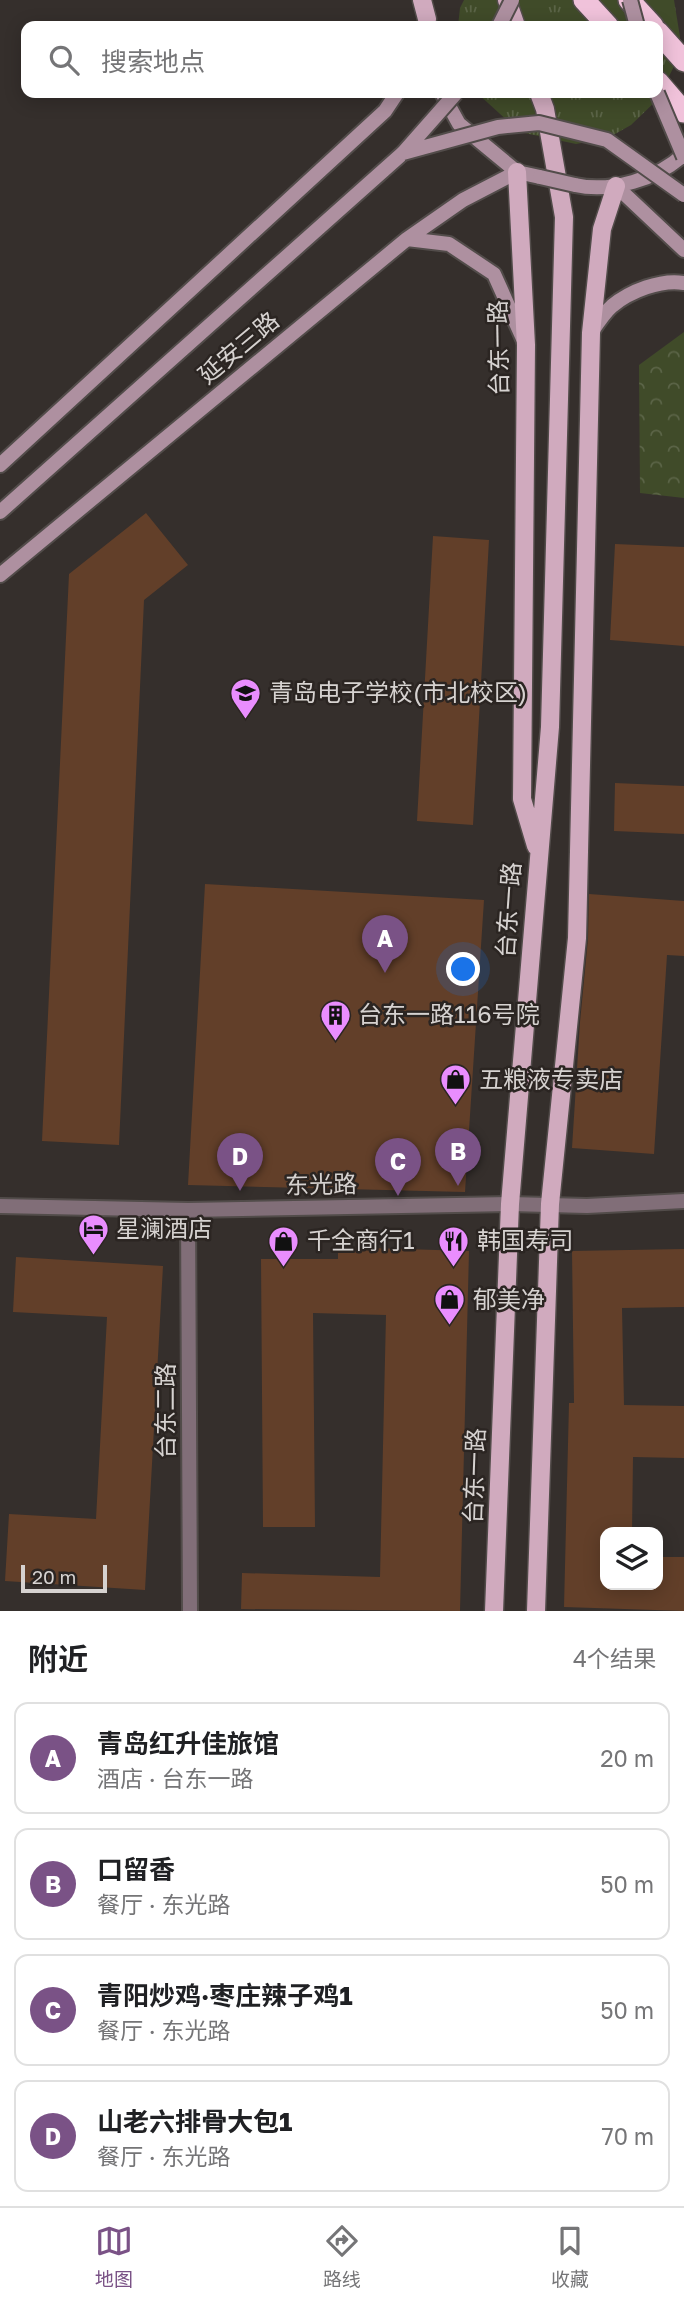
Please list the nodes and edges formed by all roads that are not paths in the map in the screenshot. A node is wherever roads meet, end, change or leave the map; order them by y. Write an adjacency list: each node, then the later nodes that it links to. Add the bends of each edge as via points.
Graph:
1 (422, 0): 7 (main road)
2 (430, 0): 8 (main road)
3 (507, 0): 10 (main road)
4 (512, 0): 9 (main road, bridge)
5 (584, 0): 11 (highway)
6 (629, 0): 12 (main road, bridge); 13 (highway)
7 (426, 21)
8 (427, 21)
9 (502, 21)
10 (514, 21)
11 (603, 21)
12 (635, 21)
13 (648, 21)
14 (663, 38): 15 (highway)
15 (684, 61)
16 (663, 88): 22 (highway)
17 (394, 98): 33 (main road, via 385,111)
18 (445, 98): 25 (main road, via 458,124)
19 (452, 98): 23 (main road, 延安三路, bridge)
20 (541, 98): 36 (main road, via 564,217 550,727)
21 (659, 98): 24 (main road, bridge)
22 (684, 112)
23 (403, 153): 27 (main road, bridge, via 498,127 539,123 607,140); 34 (main road, 延安三路)
24 (682, 157): 26 (main road, via 643,178)
25 (517, 172): 26 (main road, bridge, via 591,188); 28 (main road, 延安三路, via 463,200); 32 (main road, 台东一路)
26 (616, 186): 29 (main road); 31 (main road, via 602,229)
27 (684, 195)
28 (407, 239): 32 (main road, via 449,244 494,274); 35 (main road, 延安三路)
29 (684, 250)
30 (684, 283): 31 (main road, via 671,281 639,290 611,307)
31 (591, 333): 39 (main road, via 577,938)
32 (526, 345): 36 (main road, 台东一路, via 522,799)
33 (0, 465)
34 (0, 512)
35 (0, 575)
36 (539, 856): 38 (main road, 台东一路)
37 (684, 1201): 39 (street, 东光路)
38 (510, 1203): 39 (street, 东光路); 41 (street, 东光路); 43 (main road, 台东一路)
39 (550, 1204): 44 (main road)
40 (0, 1206): 41 (street, 东光路)
41 (188, 1210): 42 (street, 台东二路)
42 (190, 1611)
43 (494, 1611)
44 (536, 1611)

